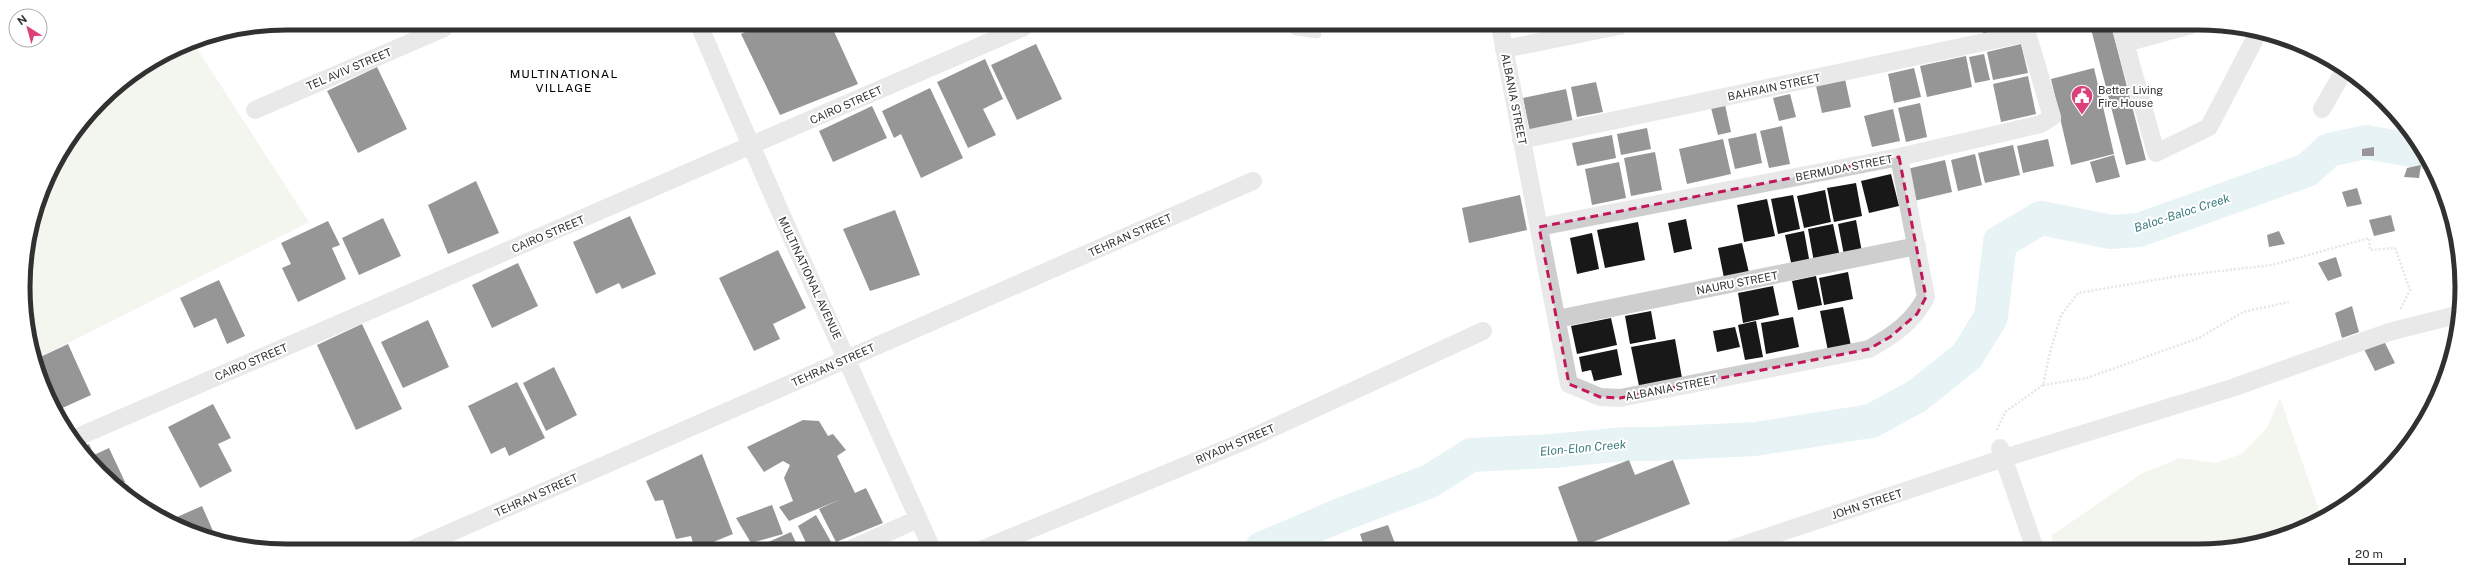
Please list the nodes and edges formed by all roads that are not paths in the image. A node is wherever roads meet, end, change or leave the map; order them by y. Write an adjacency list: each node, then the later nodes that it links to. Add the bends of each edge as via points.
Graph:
1 (439, 30): 16 (street, TEL AVIV STREET)
2 (701, 30): 18 (street, MULTINATIONAL AVENUE)
3 (1017, 30): 18 (street, CAIRO STREET)
4 (1294, 30): 10 (lane)
5 (1501, 30): 13 (street, ALBANIA STREET)
6 (1599, 30): 13 (street)
7 (2026, 30): 17 (street, BAHRAIN STREET); 19 (street, BERMUDA STREET, via 2052,117 2031,128)
8 (2121, 30): 12 (street)
9 (2173, 30): 12 (street)
10 (1317, 34)
11 (2256, 37): 12 (street, via 2209,127 2156,153)
12 (2125, 43)
13 (1504, 49): 17 (street, ALBANIA STREET)
14 (2342, 74): 15 (street)
15 (2322, 109)
16 (255, 110)
17 (1521, 140): 21 (street, ALBANIA STREET)
18 (750, 147): 26 (street, MULTINATIONAL AVENUE, via 811,285); 27 (street, CAIRO STREET)
19 (1899, 157): 21 (street, BERMUDA STREET); 22 (street, ALBANIA STREET)
20 (1253, 181): 26 (street, TEHRAN STREET)
21 (1540, 227): 24 (street, ALBANIA STREET)
22 (1917, 246): 24 (street, NAURU STREET); 24 (street, ALBANIA STREET, via 1926,297 1917,314 1890,337 1869,349 1620,398 1600,397 1569,384)
23 (2453, 316): 28 (street, JOHN STREET, via 2389,332 2232,388)
24 (1556, 319)
25 (1483, 331): 33 (street, RIYADH STREET, via 1240,443)
26 (847, 358): 29 (street, MULTINATIONAL AVENUE); 30 (street, TEHRAN STREET)
27 (78, 437)
28 (2002, 453): 34 (street, JOHN STREET); 35 (street)
29 (918, 519): 31 (street); 32 (street, MULTINATIONAL AVENUE)
30 (424, 544)
31 (862, 544)
32 (930, 544)
33 (995, 544)
34 (1745, 544)
35 (2033, 544)

